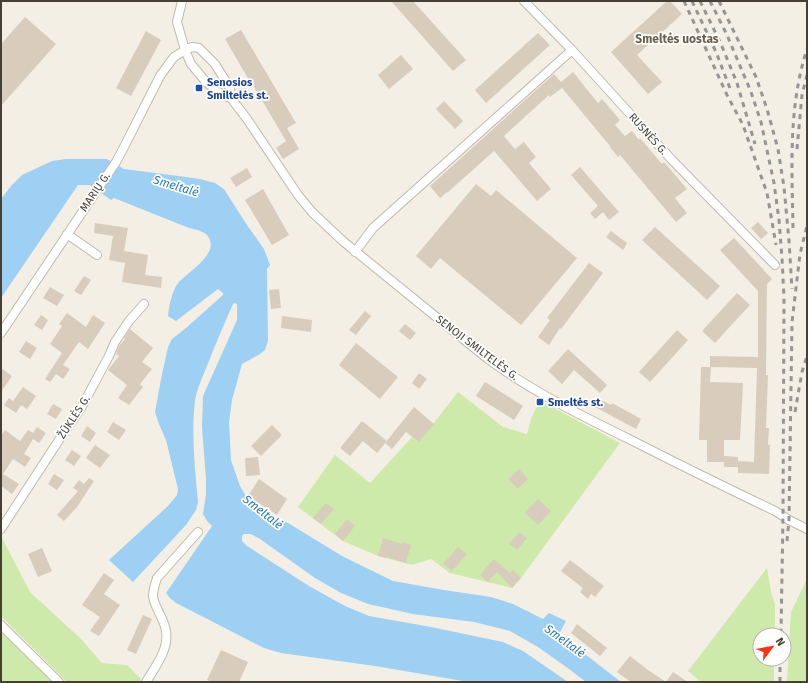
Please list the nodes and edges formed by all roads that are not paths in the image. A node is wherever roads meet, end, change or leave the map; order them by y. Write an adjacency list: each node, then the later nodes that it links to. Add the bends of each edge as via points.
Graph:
1 (182, 1): 3 (street, via 177,22)
2 (524, 1): 4 (street, RUSNĖS G.)
3 (185, 50): 5 (street, SENOJI SMILTELĖS G., via 191,64 206,82 221,94); 5 (street, SENOJI SMILTELĖS G., via 199,48 215,64 230,88); 6 (street, MARIŲ G., via 174,57 160,76 116,162)
4 (572, 50): 7 (street, via 373,228); 9 (street, RUSNĖS G., via 671,159)
5 (231, 98): 7 (street, SENOJI SMILTELĖS G., via 298,195 312,212)
6 (67, 234): 8 (street); 11 (street, MARIŲ G.)
7 (355, 252): 12 (street, SENOJI SMILTELĖS G., via 488,359 520,380 600,425)
8 (97, 255)
9 (775, 266)
10 (144, 304): 13 (street, ŽŪKLĖS G., via 115,342 81,408)
11 (1, 332)
12 (807, 528)
13 (1, 529)
14 (198, 532): 17 (street, via 157,578 152,598 165,624 165,646)
15 (1, 625): 16 (street)
16 (59, 682)
17 (146, 682)

